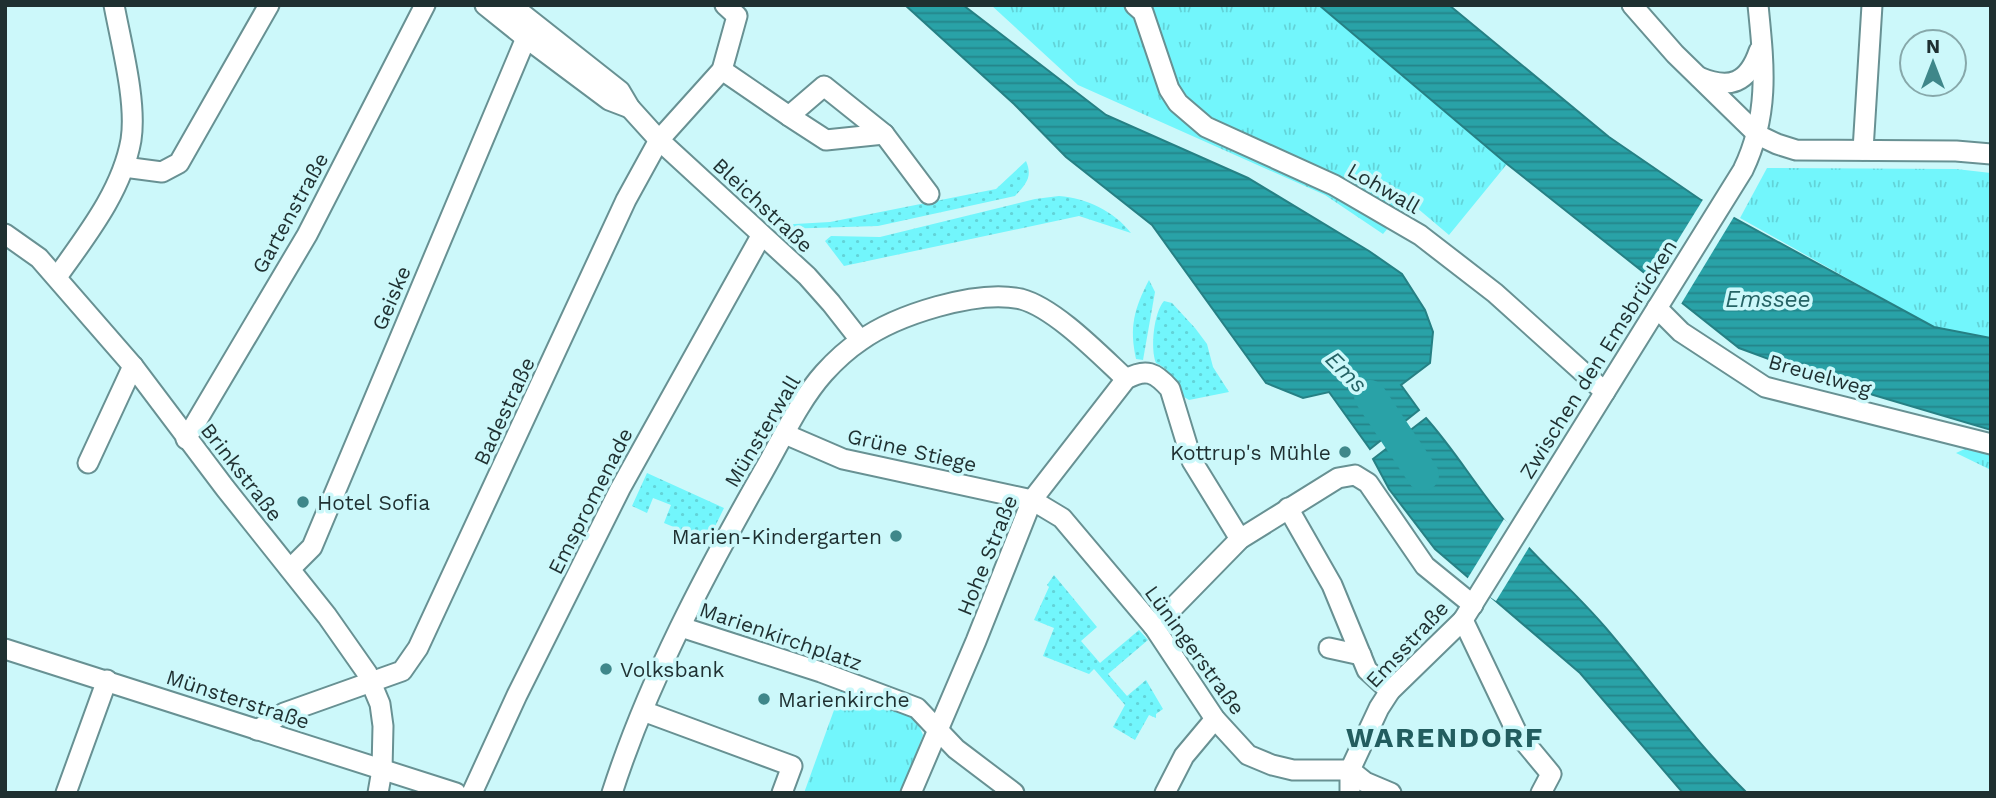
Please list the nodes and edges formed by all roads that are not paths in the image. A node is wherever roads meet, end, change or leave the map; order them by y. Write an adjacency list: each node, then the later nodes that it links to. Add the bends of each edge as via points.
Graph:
1 (114, 5): 22 (street, via 132,109)
2 (269, 5): 22 (street, via 179,163 162,172)
3 (425, 5): 33 (street, Gartenstraße, via 307,235)
4 (485, 5): 11 (street, Bleichstraße)
5 (510, 5): 15 (street, Bleichstraße, via 620,91)
6 (725, 5): 13 (street, via 737,16)
7 (1135, 5): 31 (street, Lohwall, via 1143,12 1169,89 1206,127 1334,185 1420,235 1494,293)
8 (1632, 5): 14 (street)
9 (1758, 5): 12 (street, Zwischen den Emsbrücken)
10 (1872, 5): 20 (street)
11 (526, 38): 15 (street, Bleichstraße, via 609,100); 39 (street, Geiske, via 312,547)
12 (1762, 43): 14 (street, via 1755,64 1742,79 1721,83); 18 (street, Zwischen den Emsbrücken, via 1763,102)
13 (722, 70): 16 (street); 19 (street, Badestraße)
14 (1699, 77): 18 (street)
15 (630, 108): 19 (street, Bleichstraße)
16 (789, 116): 17 (street, via 825,140); 17 (street, via 824,86)
17 (884, 134): 23 (street)
18 (1758, 135): 20 (street, via 1796,150); 27 (street, Zwischen den Emsbrücken, via 1743,170)
19 (659, 140): 25 (street, Bleichstraße); 47 (street, Badestraße, via 626,200 418,648 402,671)
20 (1863, 150): 21 (street)
21 (1991, 154)
22 (124, 167): 26 (street, via 96,222)
23 (929, 194)
24 (5, 234): 26 (street, Brinkstraße)
25 (761, 236): 28 (street, Bleichstraße, via 807,276); 58 (street, Emspromenade, via 620,489)
26 (57, 277): 29 (street, Brinkstraße)
27 (1661, 300): 31 (street, Zwischen den Emsbrücken); 34 (street, Breuelweg, via 1681,332 1765,387)
28 (860, 340): 30 (street, Münsterwall, via 946,304 992,297 1022,300 1054,317); 32 (street, Münsterwall, via 825,373)
29 (133, 366): 33 (street, Brinkstraße); 35 (street)
30 (1126, 379): 36 (street, Hohe Straße); 38 (street, via 1139,372 1152,373 1170,389 1192,461)
31 (1605, 392): 40 (street, Zwischen den Emsbrücken)
32 (785, 434): 36 (street, Grüne Stiege, via 843,459); 41 (street, Münsterwall)
33 (186, 439): 39 (street, Brinkstraße)
34 (1991, 444)
35 (88, 463)
36 (1032, 500): 42 (street, Lüningerstraße, via 1062,518); 51 (street, Hohe Straße)
37 (1288, 508): 38 (street); 40 (street, via 1338,478 1360,477 1425,565); 45 (street, via 1332,585)
38 (1240, 539): 42 (street)
39 (290, 569): 47 (street, Brinkstraße)
40 (1472, 606): 48 (street, Emsstraße); 66 (street, via 1517,733 1551,774)
41 (681, 627): 49 (street, Münsterwall); 51 (street, Marienkirchplatz, via 917,708)
42 (1154, 627): 50 (street, Lüningerstraße)
43 (1329, 648): 45 (street)
44 (5, 649): 46 (street, Münsterstraße)
45 (1361, 655): 48 (street, via 1367,670)
46 (107, 680): 52 (street, Münsterstraße); 55 (street)
47 (372, 682): 52 (street, Badestraße, via 284,713); 53 (street, Brinkstraße, via 383,726)
48 (1390, 691): 54 (street, Emsstraße)
49 (643, 711): 59 (street, Münsterwall); 60 (street, via 792,766)
50 (1215, 719): 54 (street, Lüningerstraße, via 1248,755 1272,765); 63 (street, via 1184,755)
51 (938, 729): 61 (street, Hohe Straße); 62 (street, Marienkirchplatz, via 956,749)
52 (257, 730): 53 (street, Münsterstraße)
53 (382, 769): 56 (street, Brinkstraße); 57 (street, Münsterstraße)
54 (1350, 770): 64 (street, Emsstraße); 65 (street)
55 (66, 793)
56 (378, 793)
57 (456, 793)
58 (472, 793)
59 (612, 793)
60 (782, 793)
61 (911, 793)
62 (1014, 793)
63 (1165, 793)
64 (1350, 793)
65 (1391, 793)
66 (1541, 793)

